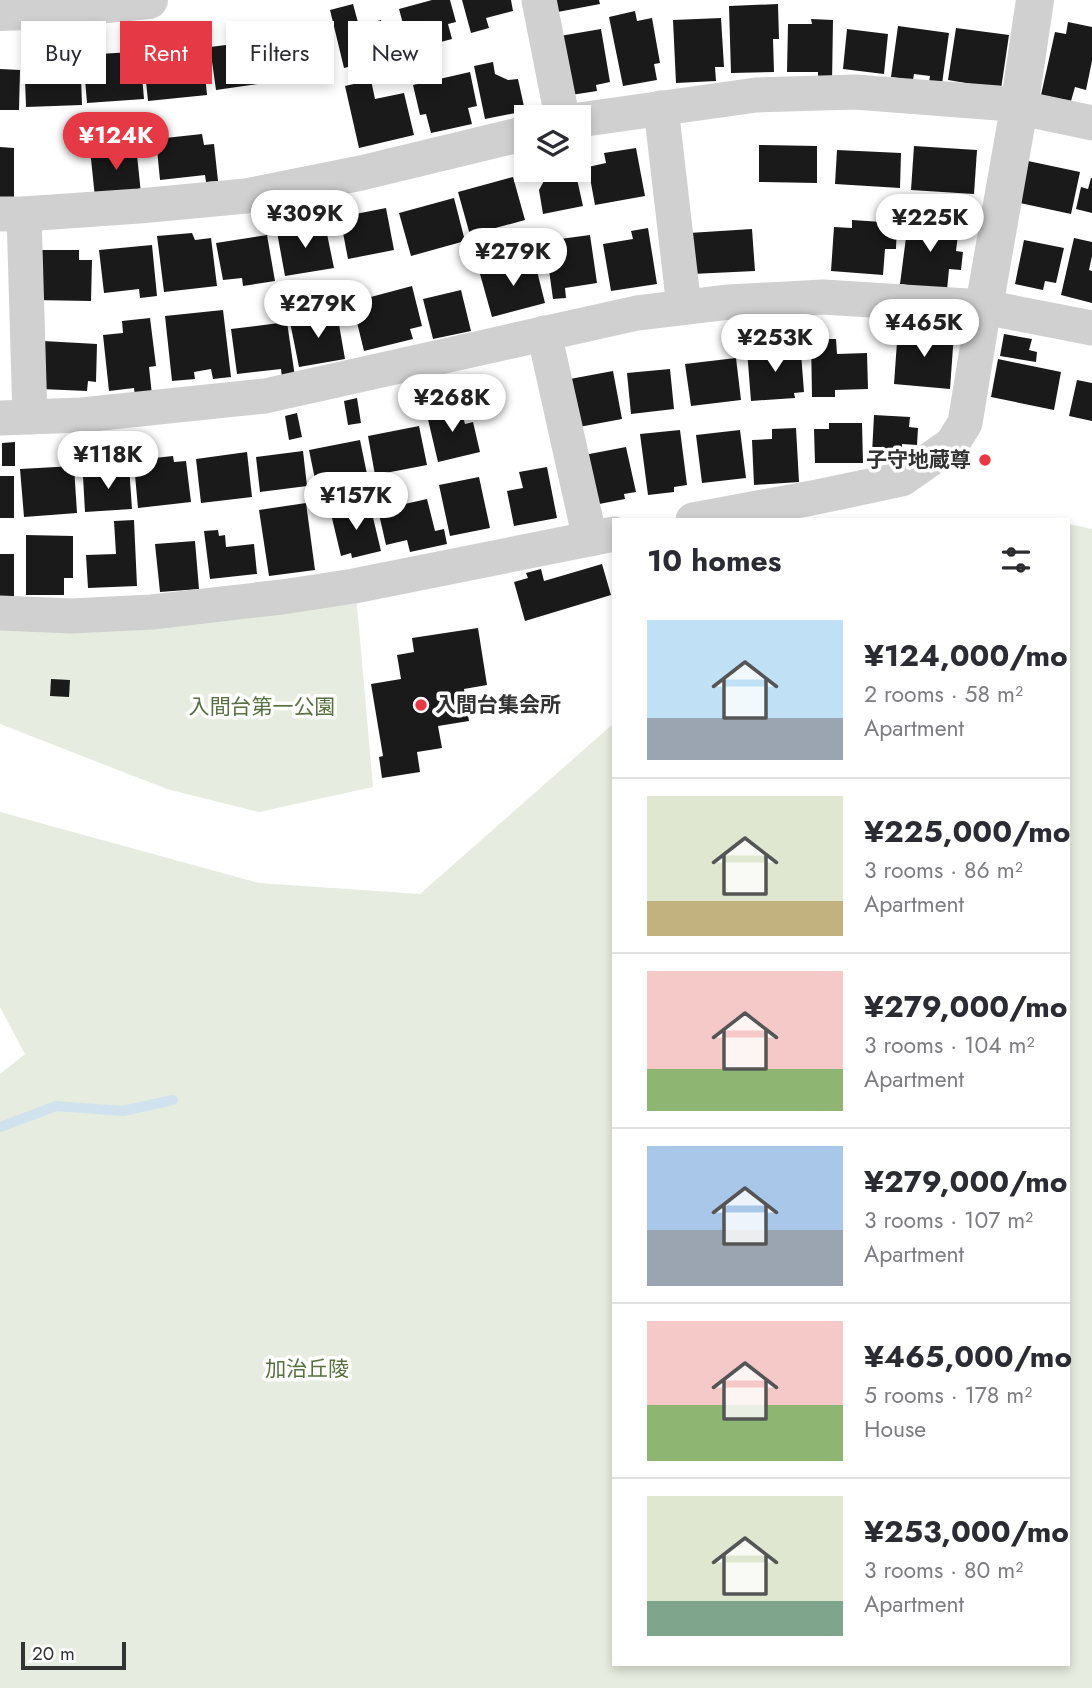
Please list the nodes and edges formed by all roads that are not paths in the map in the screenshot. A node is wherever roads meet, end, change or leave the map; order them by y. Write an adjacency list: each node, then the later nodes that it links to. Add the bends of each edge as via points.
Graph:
1 (149, 0): 4 (street)
2 (539, 0): 5 (street)
3 (1035, 0): 7 (street)
4 (0, 12)
5 (560, 105)
6 (661, 108): 7 (street, via 755,95 855,92); 8 (street); 12 (street)
7 (1019, 108): 9 (street); 13 (street)
8 (591, 118)
9 (1092, 123)
10 (514, 136): 11 (street, via 246,195)
11 (12, 214): 16 (street)
12 (684, 307): 13 (street, via 823,297); 15 (street)
13 (984, 307): 14 (street); 17 (street, via 965,423 952,444 902,479)
14 (1092, 328)
15 (544, 333): 16 (street, via 265,396); 18 (street)
16 (15, 418)
17 (704, 518)
18 (602, 537): 19 (street, via 282,597 152,612)
19 (0, 613)

